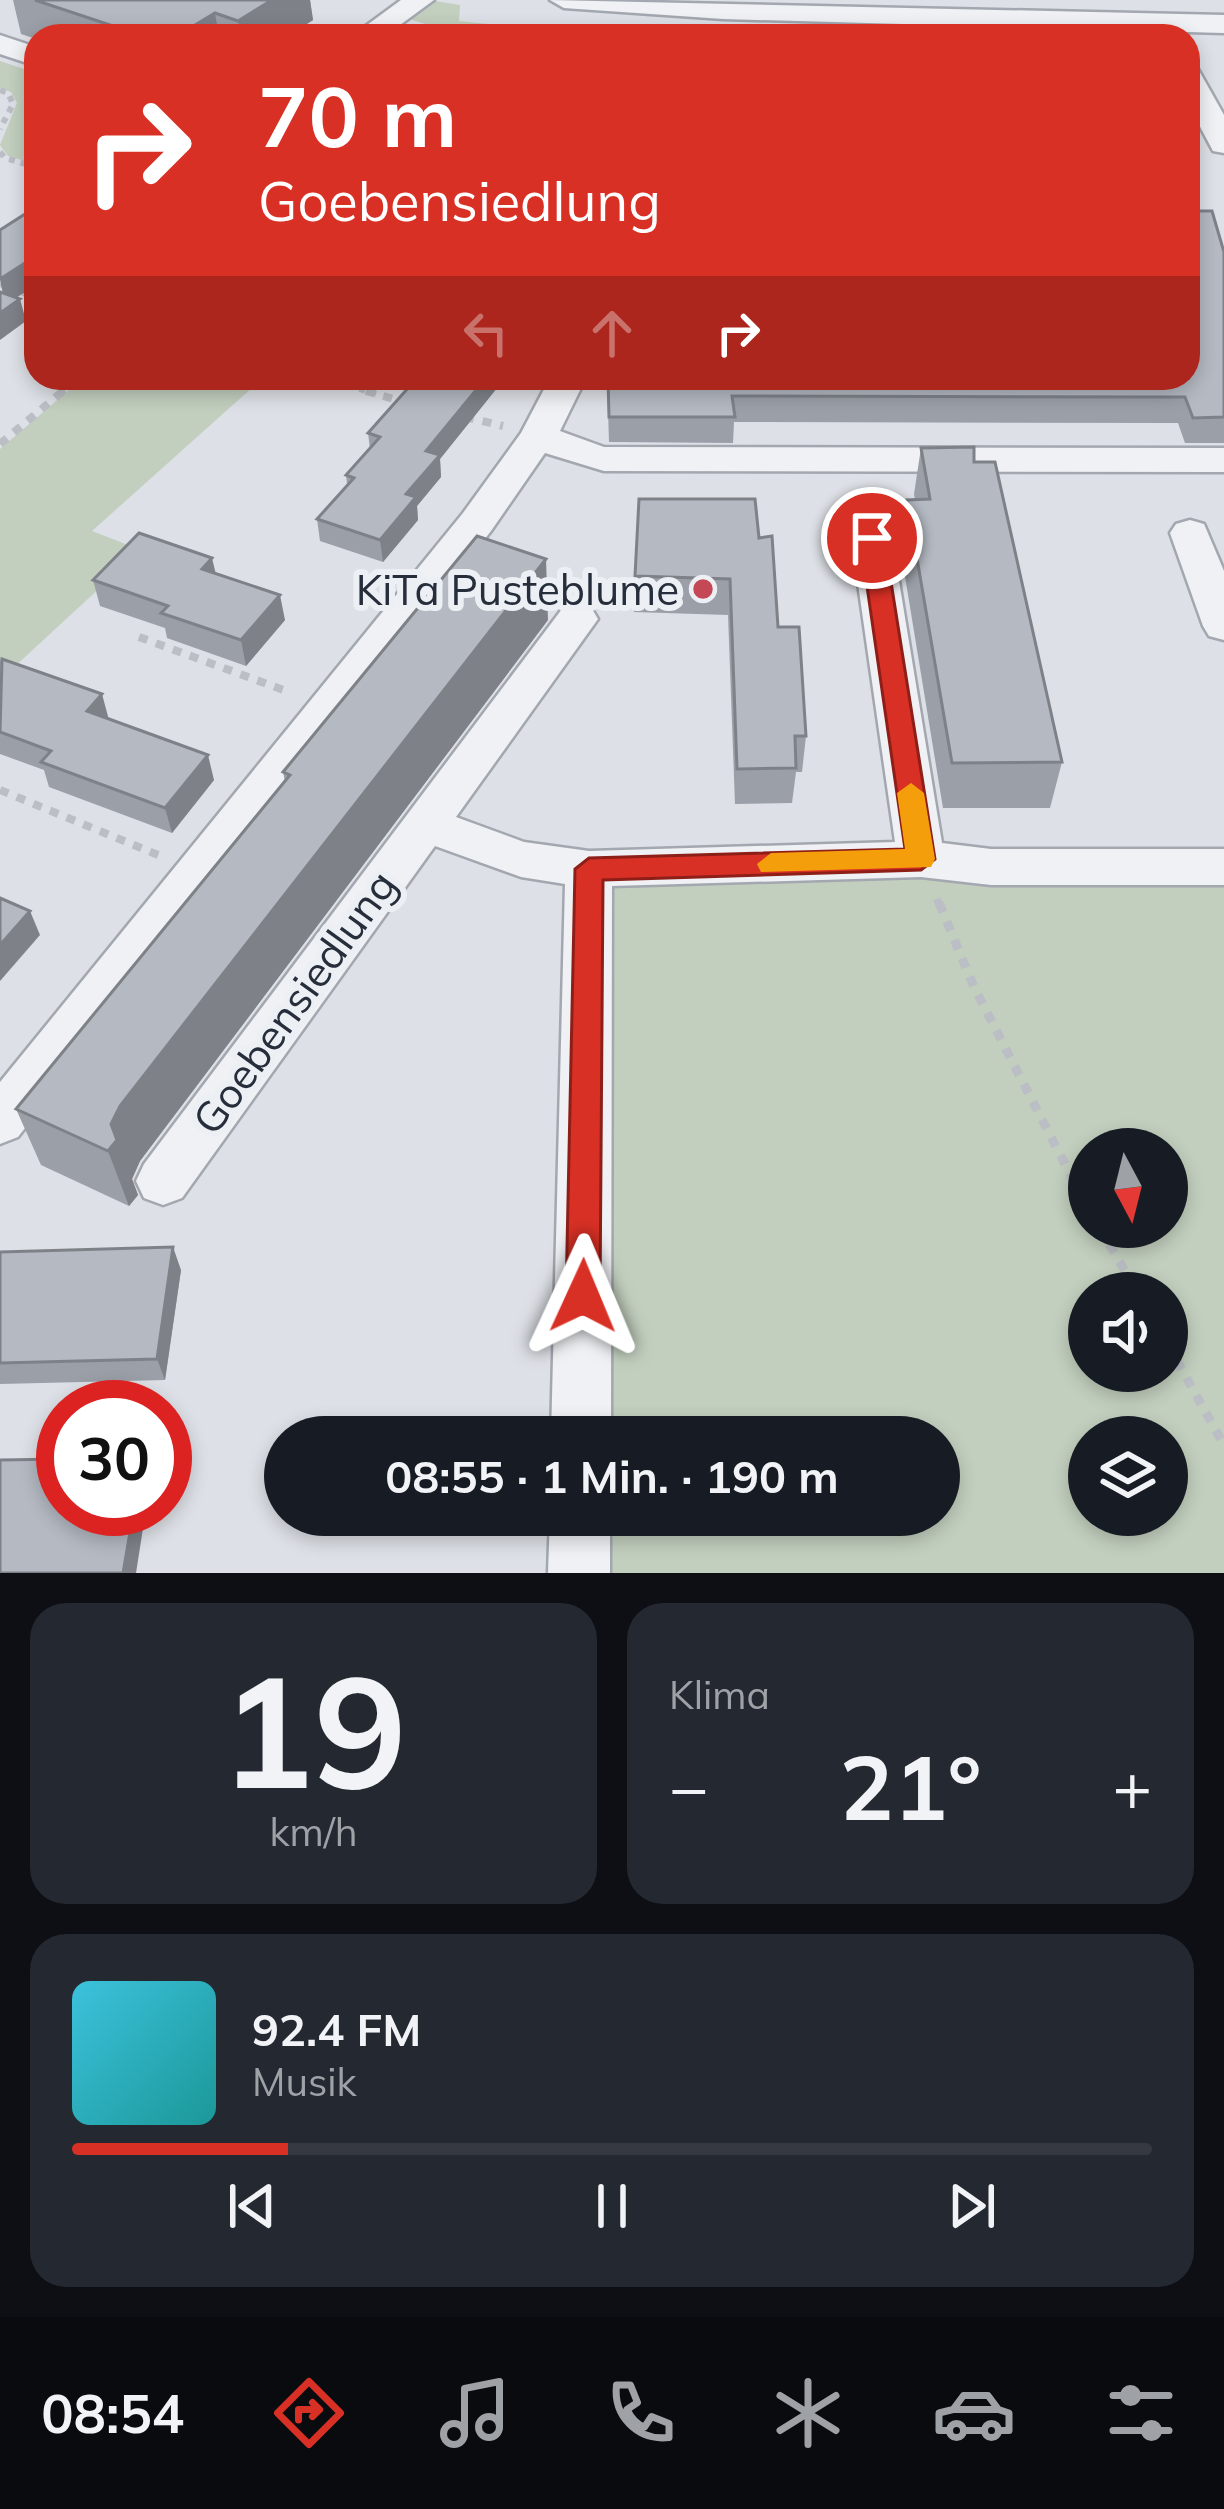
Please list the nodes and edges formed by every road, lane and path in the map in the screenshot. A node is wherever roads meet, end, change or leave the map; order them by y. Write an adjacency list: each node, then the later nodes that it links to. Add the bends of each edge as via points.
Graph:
1 (420, 0): 5 (street)
2 (564, 0): 4 (street)
3 (880, 8): 4 (street); 6 (street)
4 (705, 14)
5 (384, 24)
6 (917, 24)
7 (0, 90): 9 (path, via 13,104)
8 (1200, 98): 10 (street)
9 (0, 129)
10 (1224, 144)
11 (64, 390): 17 (path)
12 (367, 390): 14 (path)
13 (562, 390): 16 (street)
14 (426, 407)
15 (449, 413): 16 (path)
16 (539, 435): 18 (street, via 604,459); 24 (street)
17 (0, 444)
18 (1224, 460)
19 (868, 514): 27 (street)
20 (1190, 533): 22 (street)
21 (577, 619): 26 (street, Goebensiedlung)
22 (1224, 626)
23 (140, 638): 24 (path)
24 (330, 707): 30 (street)
25 (0, 790): 30 (path)
26 (425, 824): 29 (street, via 521,859); 33 (street, Goebensiedlung)
27 (921, 859): 28 (street, via 991,867); 29 (street); 32 (path, via 974,986)
28 (1224, 867)
29 (589, 869): 35 (street)
30 (197, 871): 31 (street)
31 (0, 1121)
32 (1068, 1169)
33 (163, 1180)
34 (1188, 1381): 36 (path)
35 (581, 1416)
36 (1224, 1445)
37 (580, 1536): 38 (street)
38 (579, 1573)

